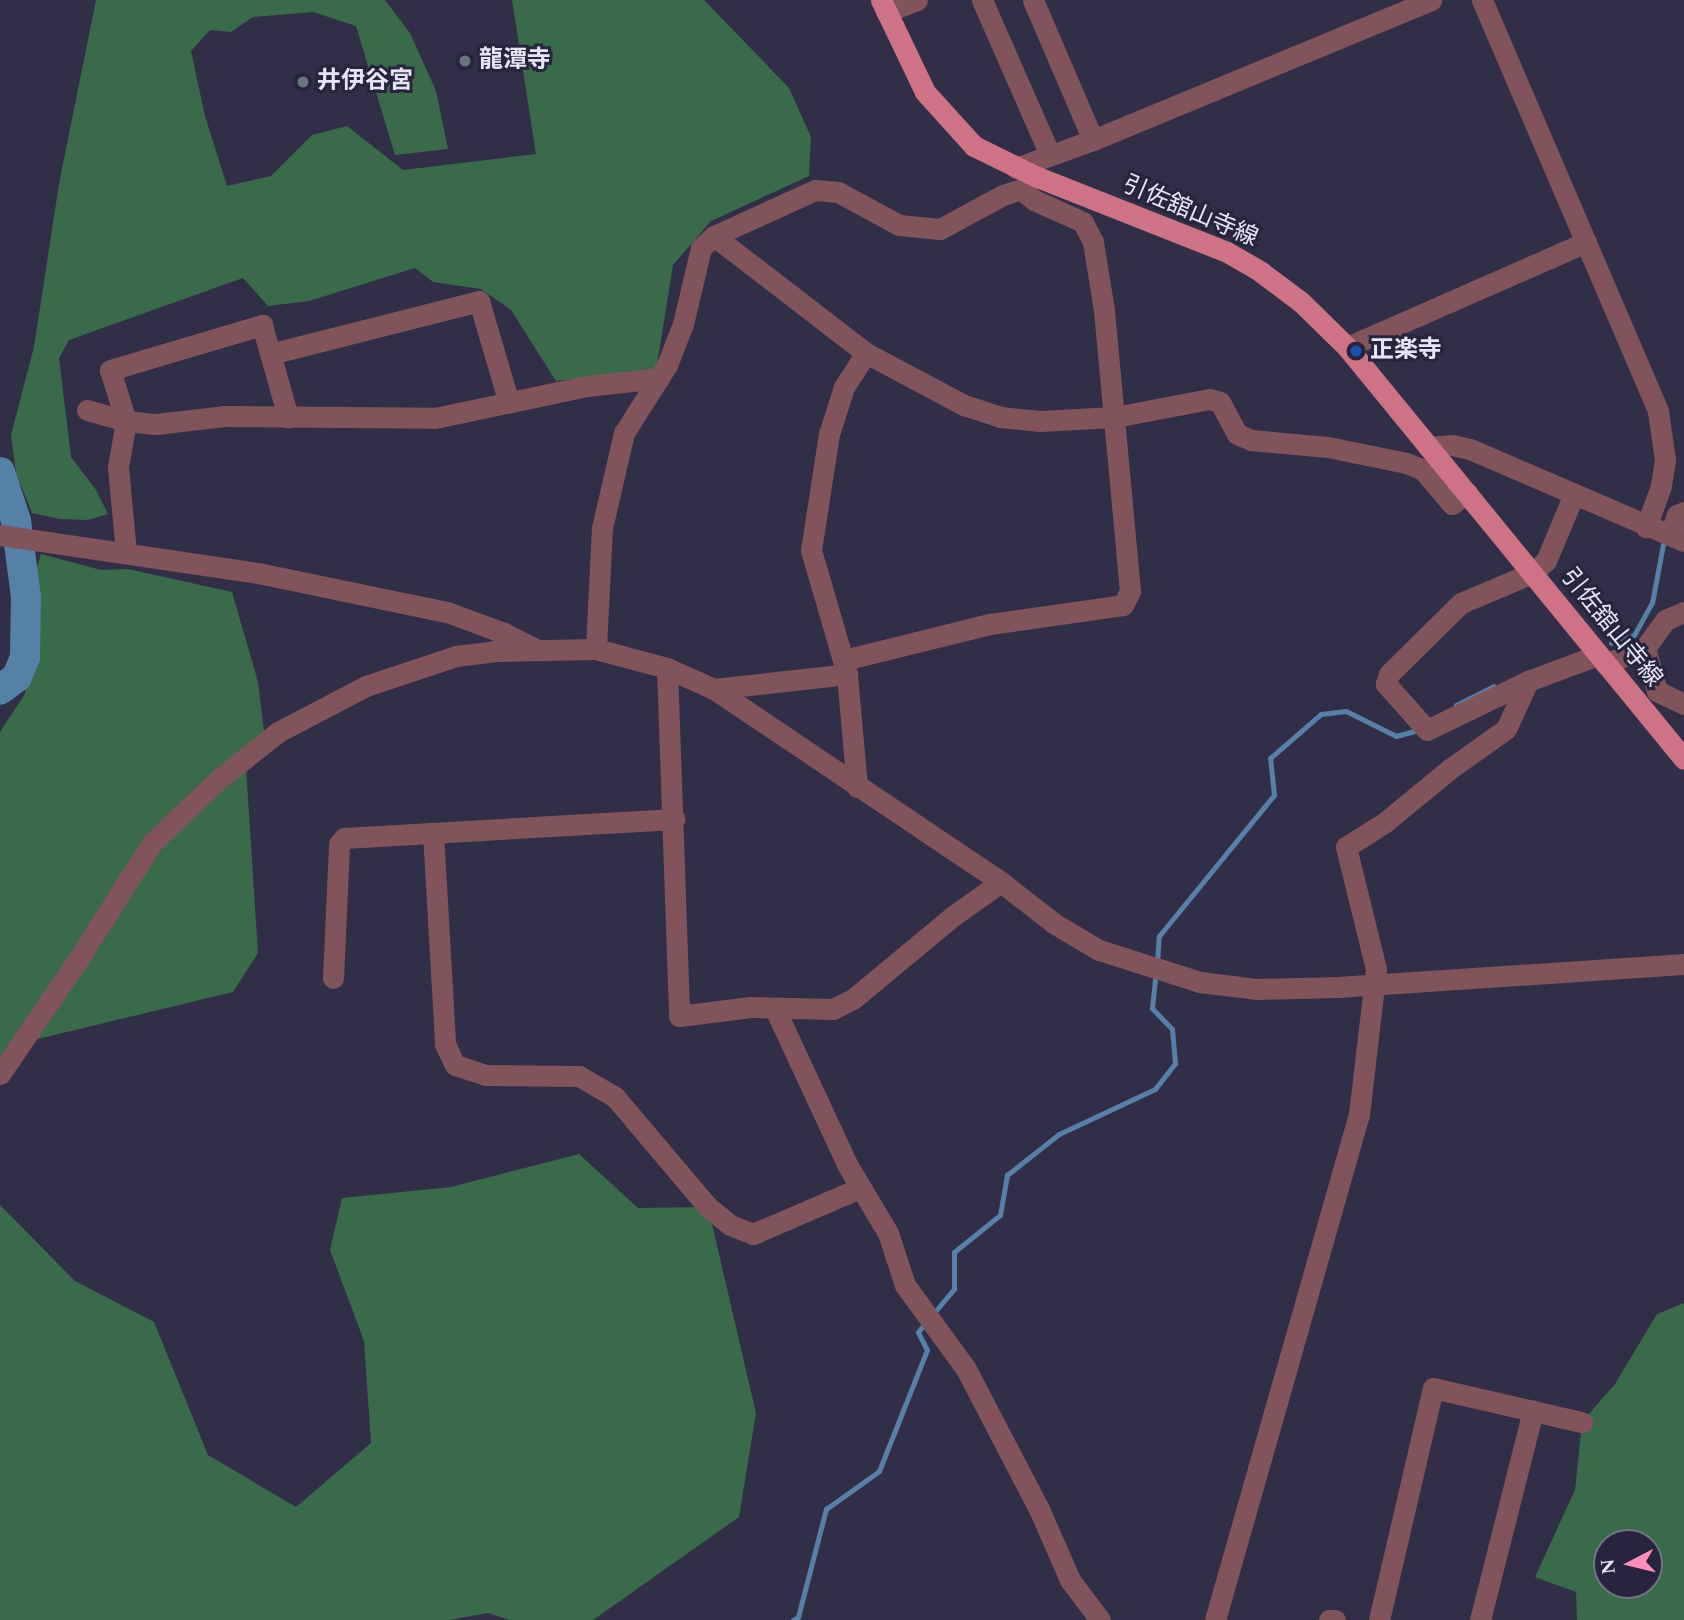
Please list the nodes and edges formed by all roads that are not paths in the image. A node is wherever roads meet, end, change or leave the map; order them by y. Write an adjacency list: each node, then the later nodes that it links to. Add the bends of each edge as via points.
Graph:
1 (917, 0): 6 (street)
2 (982, 0): 8 (street)
3 (1033, 0): 7 (street)
4 (1432, 0): 7 (street)
5 (1482, 0): 11 (street)
6 (883, 6): 9 (main road, 引佐舘山寺線, via 925,92 974,146)
7 (1093, 140): 8 (street)
8 (1050, 155): 9 (street)
9 (1024, 178): 10 (street, via 1003,195 940,229 899,225 838,192 815,190); 12 (main road, 引佐舘山寺線, via 1227,253 1293,296); 19 (street, via 1034,200 1083,222 1093,242)
10 (714, 236): 13 (street); 15 (street, via 701,248 682,324)
11 (1586, 242): 12 (street); 25 (street, via 1658,411 1665,460)
12 (1347, 347): 21 (main road, 引佐舘山寺線)
13 (866, 353): 19 (street, via 964,405 1000,417 1040,421); 35 (street, via 844,387 829,434 811,550)
14 (270, 354): 16 (street, via 479,301); 18 (street); 20 (street, via 262,325 110,370)
15 (659, 378): 16 (street, via 587,386); 33 (street, via 624,433 602,528)
16 (509, 403): 18 (street, via 435,418)
17 (87, 411): 20 (street)
18 (288, 417): 20 (street, via 224,416 156,424)
19 (1115, 417): 22 (street, via 1209,399 1220,402 1237,433 1251,440 1328,447 1406,463 1422,469 1452,503); 35 (street, via 1130,590 1123,606 990,624)
20 (126, 421): 28 (street, via 118,467)
21 (1428, 447): 22 (main road, 引佐舘山寺線); 23 (street, via 1470,449)
22 (1467, 493): 29 (main road, 引佐舘山寺線)
23 (1574, 494): 25 (street); 29 (street, via 1546,561)
24 (1684, 512): 27 (street, via 1677,514)
25 (1646, 527): 27 (street)
26 (0, 535): 28 (street)
27 (1677, 538)
28 (126, 552): 32 (street, via 258,573 447,612)
29 (1532, 573): 34 (main road, 引佐舘山寺線); 37 (street, via 1461,603 1390,674 1386,684 1427,730)
30 (1684, 612): 31 (street, via 1665,620)
31 (1645, 648): 34 (street); 39 (street, via 1657,691)
32 (536, 649): 33 (street); 49 (street, via 456,656 420,667 366,686 278,732 219,779 152,843)
33 (596, 649): 36 (street)
34 (1602, 660): 37 (street); 40 (main road, 引佐舘山寺線)
35 (846, 667): 38 (street); 41 (street)
36 (667, 668): 38 (street); 42 (street)
37 (1528, 681): 47 (street, via 1506,729 1346,847 1374,956)
38 (714, 689): 41 (street)
39 (1684, 704)
40 (1684, 759)
41 (858, 787): 44 (street)
42 (674, 819): 43 (street); 48 (street, via 680,1016 750,1007)
43 (433, 833): 46 (street, via 344,838 339,844); 50 (street, via 444,1044 455,1065 485,1075 579,1076 615,1097 708,1207 730,1225 753,1234)
44 (1001, 882): 47 (street, via 1055,924 1099,950 1200,982 1256,989); 48 (street, via 853,999 833,1009)
45 (1684, 964): 47 (street)
46 (332, 978)
47 (1374, 983): 54 (street, via 1359,1114)
48 (775, 1009): 50 (street)
49 (0, 1074)
50 (860, 1188): 53 (street, via 888,1233 905,1285 966,1368 1070,1580)
51 (1533, 1411): 52 (street); 57 (street, via 1433,1388); 58 (street)
52 (1582, 1422)
53 (1100, 1620)
54 (1215, 1620)
55 (1329, 1620): 56 (street)
56 (1335, 1620)
57 (1379, 1620)
58 (1480, 1620)

